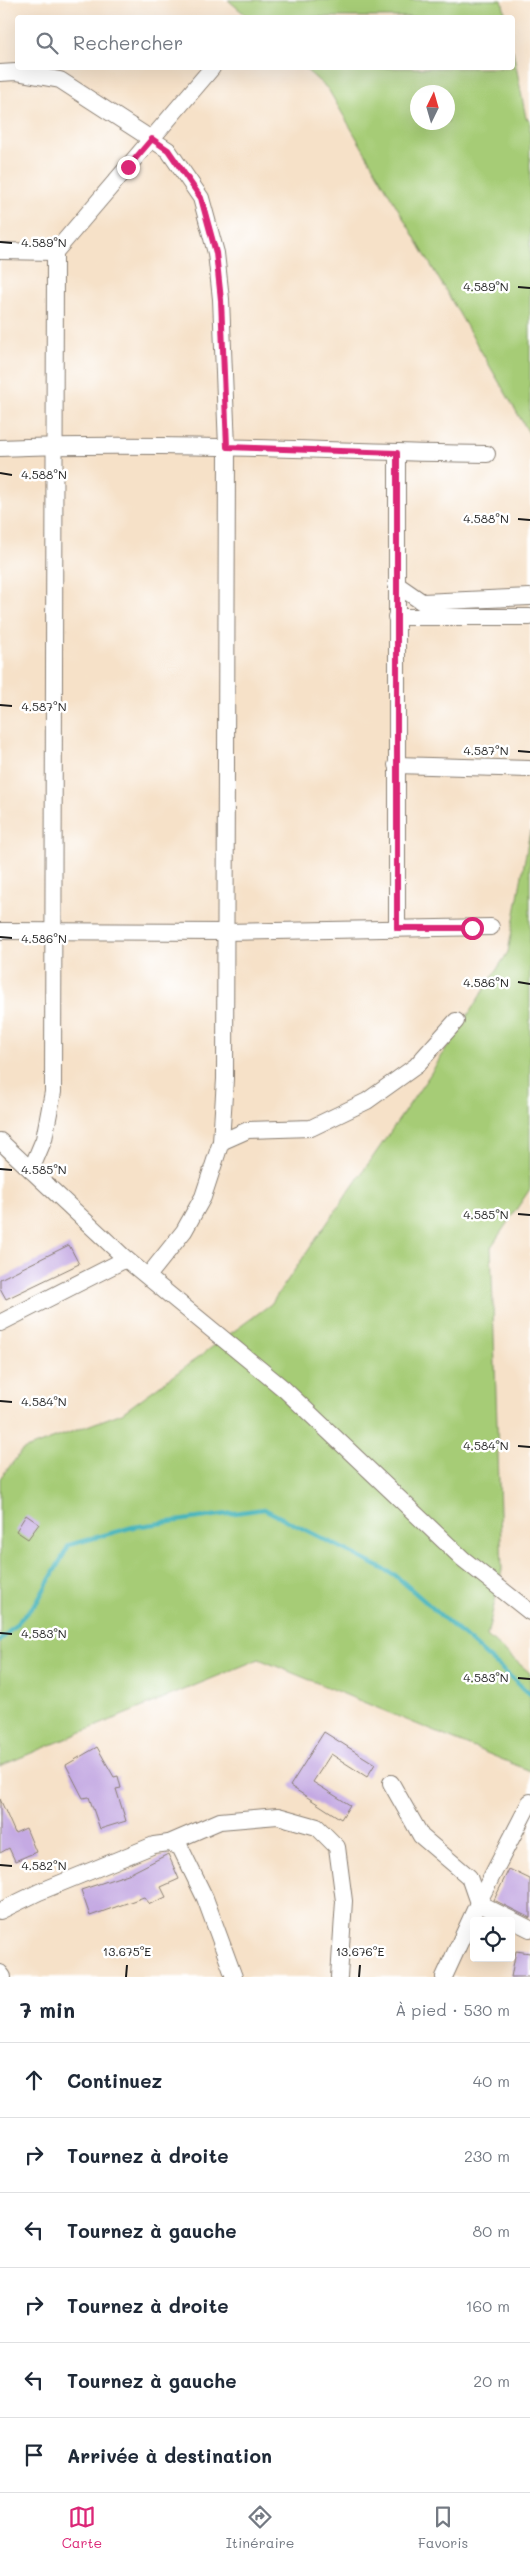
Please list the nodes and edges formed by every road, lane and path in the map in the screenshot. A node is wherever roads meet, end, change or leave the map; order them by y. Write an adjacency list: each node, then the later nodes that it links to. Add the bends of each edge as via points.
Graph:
1 (210, 70): 3 (street)
2 (0, 73): 3 (street, via 16,72 60,80)
3 (152, 139): 5 (street); 7 (street, via 168,150 201,198 216,253)
4 (0, 251): 5 (street)
5 (55, 252): 6 (street)
6 (56, 446): 7 (street); 8 (street); 21 (street)
7 (227, 447): 9 (street); 20 (street)
8 (0, 448)
9 (397, 453): 10 (street); 11 (street)
10 (487, 454)
11 (396, 584): 12 (street, via 422,602); 13 (street)
12 (530, 597)
13 (396, 617): 14 (street); 15 (street)
14 (530, 617)
15 (396, 766): 16 (street); 17 (street)
16 (529, 769)
17 (397, 928): 18 (street); 20 (street)
18 (491, 928)
19 (0, 931): 21 (street)
20 (226, 932): 21 (street); 23 (street)
21 (54, 933): 25 (street, via 53,1092 44,1139)
22 (456, 1021): 23 (street, via 416,1066 367,1101 311,1128 248,1130)
23 (221, 1142): 27 (street, via 202,1197 184,1230)
24 (1, 1144): 25 (street)
25 (31, 1170): 26 (street)
26 (126, 1259): 27 (street); 28 (street)
27 (148, 1276): 29 (street, via 284,1389 463,1559)
28 (0, 1324)
29 (530, 1612)
30 (391, 1783): 33 (street, via 421,1836 469,1876)
31 (530, 1802): 33 (street)
32 (169, 1843): 34 (street, via 154,1845); 38 (street, via 180,1847 205,1898); 39 (street, via 220,1821 278,1816 318,1827 337,1847 344,1901)
33 (478, 1903): 35 (street); 40 (street)
34 (0, 1911)
35 (530, 1929)
36 (0, 1974): 37 (street)
37 (3, 1977)
38 (234, 1977)
39 (338, 1977)
40 (444, 1977)

